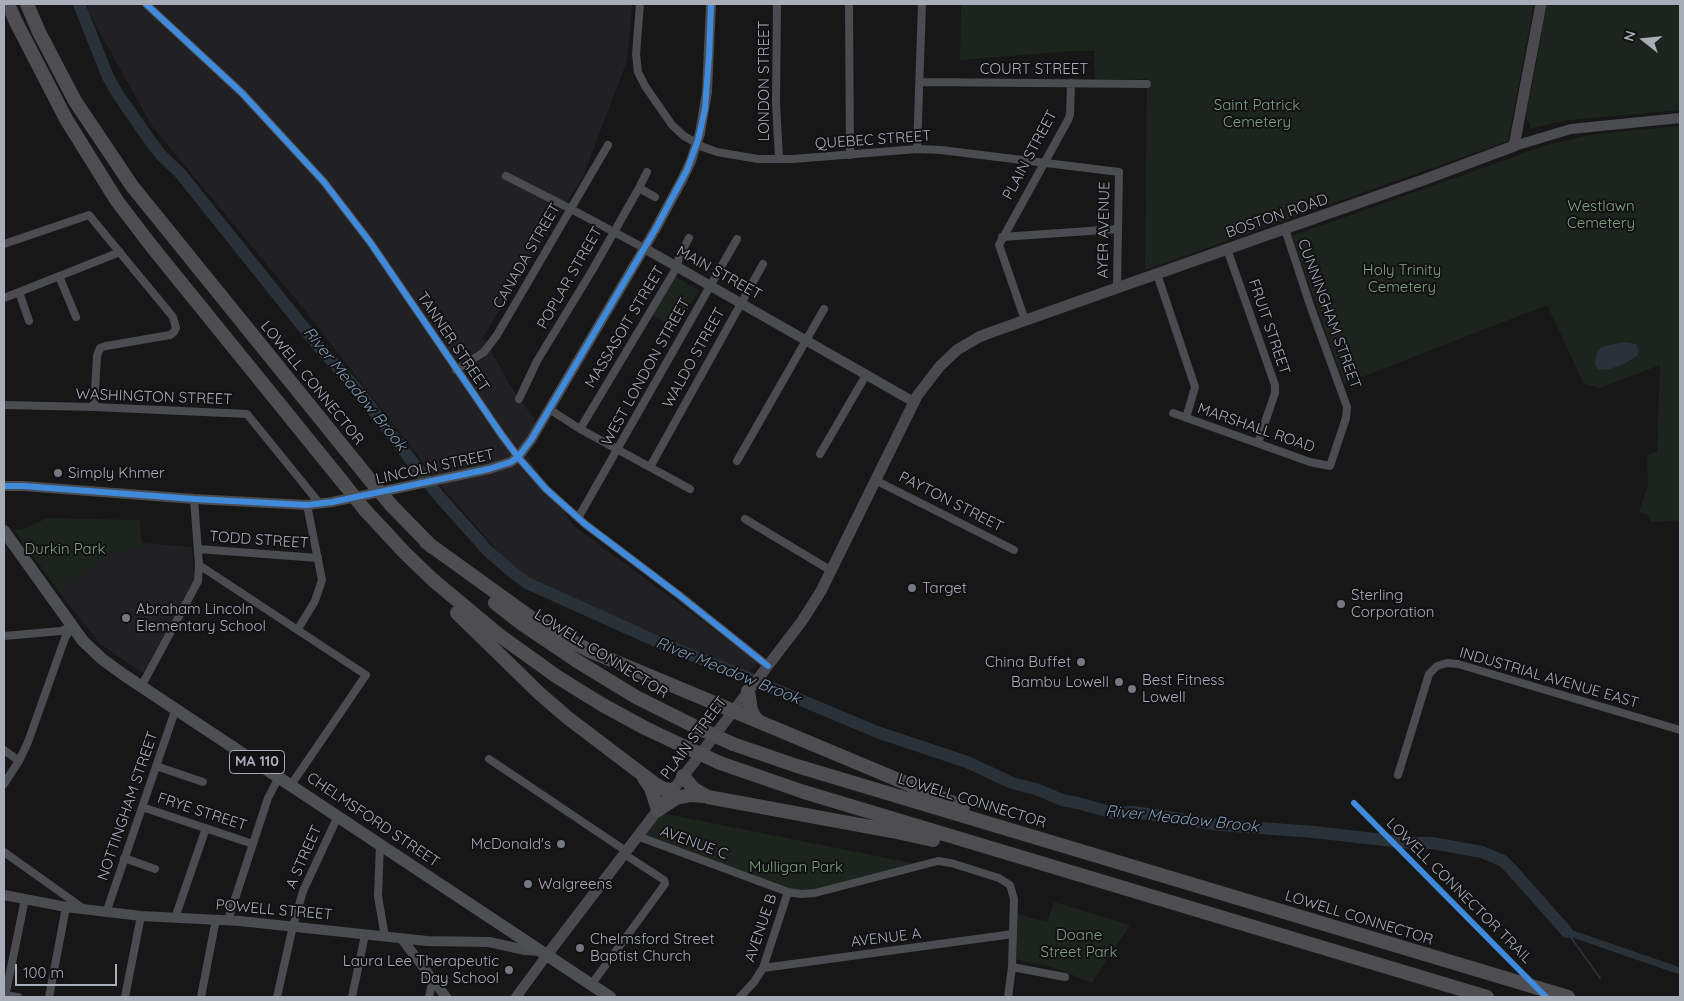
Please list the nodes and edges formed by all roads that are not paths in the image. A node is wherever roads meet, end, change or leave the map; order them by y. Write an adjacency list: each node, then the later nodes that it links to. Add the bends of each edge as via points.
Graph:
1 (8, 4): 77 (highway, bridge, via 66,119 117,201 345,486)
2 (146, 4): 51 (street, TANNER STREET, via 242,93 324,182 370,242)
3 (640, 4): 19 (street, QUEBEC STREET, via 636,54 638,72 672,125 698,145 718,152)
4 (711, 4): 34 (street, LINCOLN STREET, bridge, via 707,92 700,133 682,180)
5 (777, 4): 19 (street, LONDON STREET)
6 (849, 4): 18 (street)
7 (922, 4): 11 (street)
8 (1541, 4): 16 (main road)
9 (29, 8): 10 (street); 78 (highway, LOWELL CONNECTOR, bridge, via 75,100 132,186 370,480)
10 (4, 10)
11 (921, 82): 12 (street, COURT STREET); 17 (street)
12 (1071, 83): 13 (street, COURT STREET); 20 (street, PLAIN STREET, via 1070,115)
13 (1147, 84)
14 (1680, 118): 16 (street, BOSTON ROAD, via 1577,128)
15 (608, 144): 26 (street, CANADA STREET)
16 (1514, 146): 28 (main road, BOSTON ROAD)
17 (918, 149): 18 (street, QUEBEC STREET); 20 (street, QUEBEC STREET, via 968,152)
18 (850, 155): 19 (street, QUEBEC STREET)
19 (779, 159)
20 (1044, 163): 22 (street, QUEBEC STREET); 30 (street, PLAIN STREET)
21 (646, 172): 24 (street, POPLAR STREET)
22 (1119, 172): 27 (street, AYER AVENUE)
23 (506, 176): 26 (street, MAIN STREET)
24 (639, 188): 25 (street); 29 (street, POPLAR STREET)
25 (655, 197)
26 (571, 209): 29 (street, MAIN STREET); 51 (street, CANADA STREET, via 497,335 484,352)
27 (1118, 229): 30 (street); 42 (street, AYER AVENUE)
28 (1285, 229): 35 (main road, BOSTON ROAD); 66 (street, CUNNINGHAM STREET, via 1347,407)
29 (614, 232): 34 (street, MAIN STREET); 53 (street, POPLAR STREET)
30 (1002, 237): 48 (street, via 1000,248)
31 (689, 238): 38 (street, MASSASOIT STREET)
32 (737, 239): 41 (street, WEST LONDON STREET)
33 (4, 244): 36 (street, via 89,215)
34 (644, 248): 38 (street, MAIN STREET); 57 (street, LINCOLN STREET)
35 (1227, 249): 39 (main road, BOSTON ROAD); 61 (street, FRUIT STREET, via 1275,385)
36 (120, 252): 40 (street); 56 (street, via 171,314 176,328 163,337 100,348)
37 (763, 264): 45 (street, WALDO STREET)
38 (677, 267): 41 (street, MAIN STREET); 60 (street, MASSASOIT STREET)
39 (1157, 274): 42 (main road, BOSTON ROAD); 59 (street, via 1196,387)
40 (59, 276): 43 (street); 47 (street)
41 (711, 286): 45 (street, MAIN STREET); 62 (street, WEST LONDON STREET)
42 (1117, 288): 48 (main road, BOSTON ROAD)
43 (19, 292): 44 (street); 49 (street)
44 (4, 298)
45 (741, 302): 50 (street, MAIN STREET); 67 (street, WALDO STREET)
46 (824, 309): 50 (street)
47 (76, 317)
48 (1025, 320): 54 (main road, BOSTON ROAD, via 973,340 957,350 925,384)
49 (29, 321)
50 (806, 340): 52 (street, MAIN STREET); 65 (street)
51 (456, 370): 64 (street, TANNER STREET)
52 (866, 375): 54 (street, MAIN STREET); 63 (street)
53 (518, 399)
54 (914, 402): 68 (main road, PLAIN STREET)
55 (4, 405): 56 (street, WASHINGTON STREET)
56 (94, 407): 72 (street, WASHINGTON STREET, via 247,414)
57 (549, 409): 60 (street); 64 (street, LINCOLN STREET)
58 (1173, 413): 59 (street, MARSHALL ROAD)
59 (1186, 418): 61 (street, MARSHALL ROAD)
60 (580, 429): 62 (street)
61 (1258, 443): 66 (street, MARSHALL ROAD)
62 (618, 450): 67 (street); 74 (street, WEST LONDON STREET)
63 (820, 454)
64 (518, 457): 72 (street, LINCOLN STREET, via 489,469); 74 (street, TANNER STREET)
65 (737, 461)
66 (1330, 466)
67 (650, 467): 70 (street)
68 (875, 480): 80 (street, PAYTON STREET); 83 (main road, PLAIN STREET)
69 (4, 486): 71 (street, LINCOLN STREET)
70 (690, 489)
71 (194, 499): 73 (street, LINCOLN STREET); 79 (street)
72 (320, 504): 73 (street, LINCOLN STREET)
73 (307, 505): 81 (street)
74 (578, 518): 87 (street, TANNER STREET)
75 (745, 519): 83 (street)
76 (4, 531): 84 (main road, CHELMSFORD STREET / MA 110)
77 (391, 538): 98 (highway, via 418,573 539,693); 118 (highway, bridge, via 447,593 512,646 601,704 645,728 720,763 804,792)
78 (426, 542): 91 (highway, via 560,635 602,657); 111 (highway, LOWELL CONNECTOR, bridge, via 508,614 564,653 636,697 696,727 733,744 797,766)
79 (198, 549): 81 (street, TODD STREET); 82 (street)
80 (1014, 550)
81 (318, 558): 85 (street, via 321,586)
82 (199, 564): 85 (street); 88 (street, via 194,588)
83 (830, 570): 87 (main road, PLAIN STREET, via 812,605)
84 (72, 626): 86 (street, via 61,631); 88 (main road, CHELMSFORD STREET / MA 110, via 97,655); 96 (street)
85 (298, 629): 104 (street, via 366,675)
86 (4, 636)
87 (765, 670): 89 (main road, PLAIN STREET)
88 (142, 685): 90 (main road, CHELMSFORD STREET / MA 110)
89 (748, 691): 91 (main road, PLAIN STREET); 92 (highway, via 752,714)
90 (176, 708): 97 (street, NOTTINGHAM STREET); 101 (main road, CHELMSFORD STREET / MA 110)
91 (732, 712): 92 (highway); 100 (main road, PLAIN STREET)
92 (760, 722): 111 (highway)
93 (1680, 730): 99 (street, INDUSTRIAL AVENUE EAST, via 1447,663 1437,666 1429,674)
94 (4, 750): 96 (street)
95 (489, 759): 116 (street)
96 (19, 761): 103 (street)
97 (156, 766): 102 (street); 107 (street, NOTTINGHAM STREET)
98 (642, 775): 105 (highway, via 661,788); 108 (highway, via 651,788)
99 (1398, 775)
100 (684, 776): 105 (main road, PLAIN STREET); 106 (highway, via 694,789)
101 (279, 777): 104 (main road, CHELMSFORD STREET / MA 110); 113 (street, via 268,798)
102 (203, 782)
103 (4, 784)
104 (291, 785): 109 (main road, CHELMSFORD STREET / MA 110)
105 (673, 790): 108 (main road, PLAIN STREET)
106 (708, 797): 108 (highway, via 691,795 676,798); 118 (highway)
107 (142, 807): 110 (street, FRYE STREET); 117 (street, NOTTINGHAM STREET)
108 (658, 810): 112 (main road, PLAIN STREET)
109 (338, 816): 114 (main road, CHELMSFORD STREET / MA 110); 130 (street, A STREET, via 303,891)
110 (206, 828): 113 (street, FRYE STREET); 127 (street)
111 (1030, 835): 141 (highway, LOWELL CONNECTOR)
112 (637, 836): 116 (main road, PLAIN STREET); 120 (street, AVENUE C)
113 (253, 844): 129 (street)
114 (380, 844): 133 (street, via 378,896); 135 (main road, CHELMSFORD STREET / MA 110)
115 (4, 852): 124 (street)
116 (625, 853): 135 (main road, PLAIN STREET); 140 (street, via 664,880 665,884)
117 (124, 858): 119 (street); 125 (street, NOTTINGHAM STREET)
118 (1024, 858): 155 (highway)
119 (155, 869)
120 (788, 892): 131 (street, AVENUE C, via 815,893 943,861 1010,884 1014,899); 137 (street, AVENUE B)
121 (4, 895): 122 (street, POWELL STREET)
122 (25, 899): 123 (street, POWELL STREET); 142 (street)
123 (66, 907): 124 (street, POWELL STREET); 144 (street)
124 (87, 910): 125 (street, POWELL STREET)
125 (106, 913): 126 (street, POWELL STREET)
126 (141, 916): 127 (street, POWELL STREET); 145 (street)
127 (175, 918): 128 (street, POWELL STREET)
128 (216, 920): 129 (street, POWELL STREET); 146 (street)
129 (228, 920): 130 (street, POWELL STREET)
130 (293, 926): 132 (street, POWELL STREET); 147 (street, A STREET)
131 (1013, 934): 136 (street); 137 (street, AVENUE A)
132 (365, 935): 133 (street, POWELL STREET); 148 (street)
133 (385, 937): 134 (street, POWELL STREET)
134 (402, 939): 135 (street, POWELL STREET, via 489,942); 138 (street)
135 (544, 953): 140 (main road, CHELMSFORD STREET / MA 110); 151 (street, PLAIN STREET)
136 (1012, 967): 139 (street); 154 (street)
137 (762, 968): 153 (street, AVENUE B)
138 (432, 978): 149 (street); 150 (street)
139 (1065, 978)
140 (591, 985): 152 (main road, CHELMSFORD STREET / MA 110)
141 (1561, 995): 156 (highway, LOWELL CONNECTOR)
142 (5, 996): 143 (street)
143 (18, 997)
144 (50, 997)
145 (125, 997)
146 (201, 997)
147 (277, 997)
148 (352, 997)
149 (429, 997)
150 (446, 997)
151 (516, 997)
152 (610, 997)
153 (740, 997)
154 (1008, 997)
155 (1487, 997)
156 (1575, 997)

